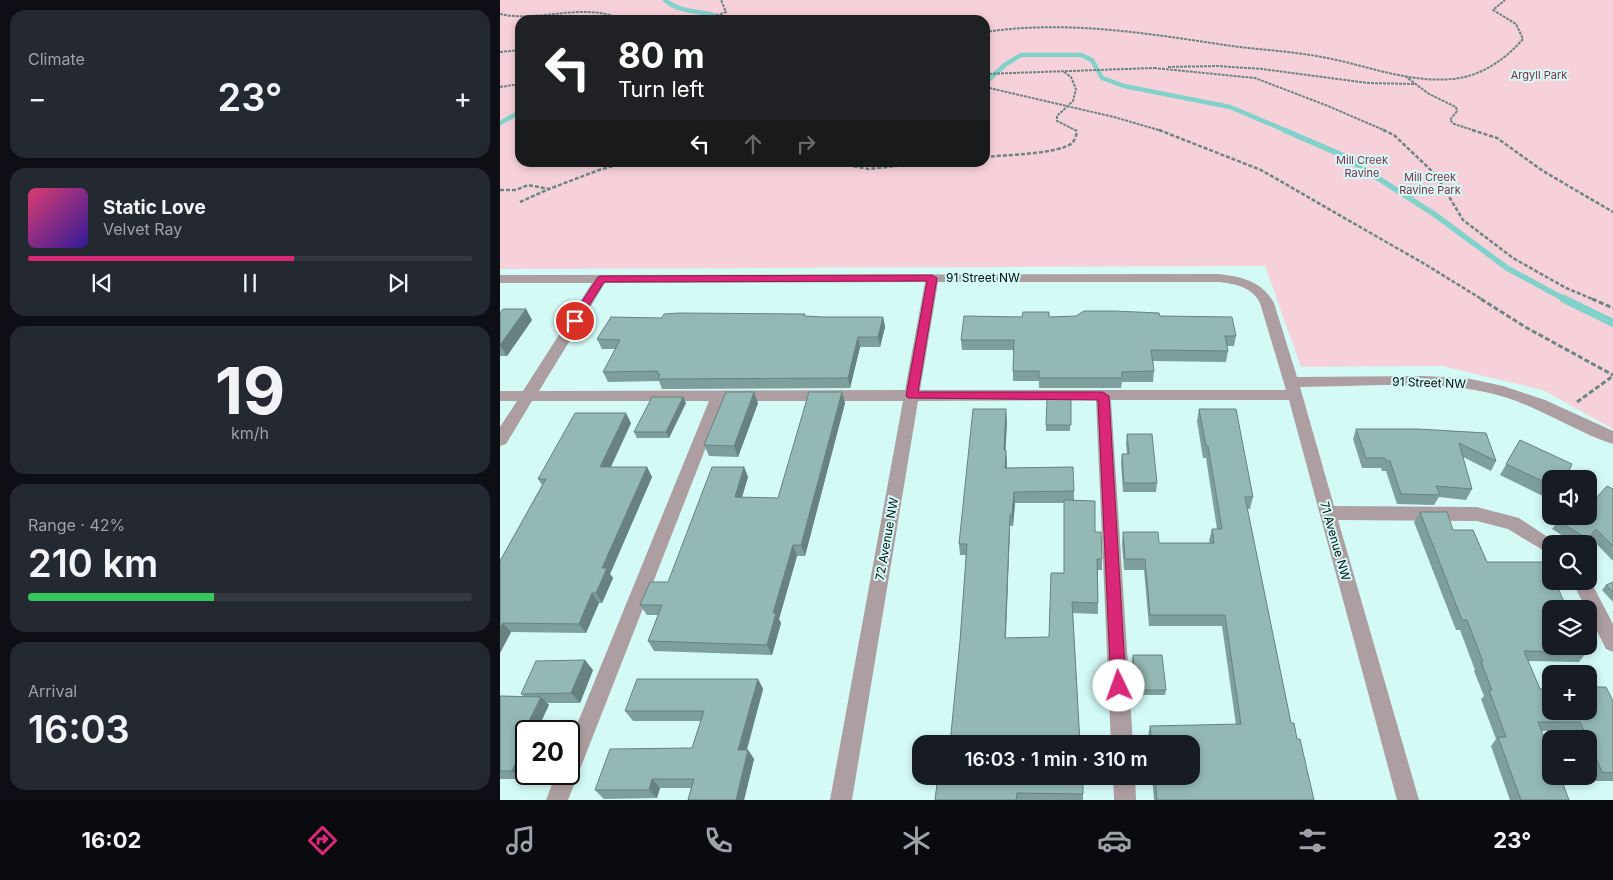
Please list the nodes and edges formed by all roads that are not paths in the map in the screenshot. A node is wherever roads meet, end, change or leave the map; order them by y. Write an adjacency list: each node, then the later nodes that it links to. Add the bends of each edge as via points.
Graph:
1 (932, 278): 3 (street, 91 Street NW); 4 (street, 91 Street NW, via 1219,278); 9 (street, 72 Avenue NW)
2 (500, 279): 3 (street, 91 Street NW)
3 (601, 279): 7 (street)
4 (1255, 286): 5 (street, 71 Avenue NW, via 1267,303)
5 (1293, 389): 10 (street, 91 Street NW); 11 (street, 91 Street NW, via 1423,381 1466,384 1521,397); 13 (street, 71 Avenue NW)
6 (500, 396): 7 (street, 91 Street NW)
7 (527, 396): 8 (street, 91 Street NW); 12 (street)
8 (718, 396): 9 (street, 91 Street NW); 18 (street)
9 (912, 396): 10 (street, 91 Street NW); 22 (street, 72 Avenue NW)
10 (1103, 396): 17 (street)
11 (1613, 438)
12 (500, 440)
13 (1328, 513): 14 (street, via 1477,514 1513,523); 24 (street, 71 Avenue NW)
14 (1542, 542)
15 (1586, 590): 16 (street)
16 (1613, 643)
17 (1122, 735)
18 (580, 742)
19 (563, 785): 21 (street)
20 (1124, 785): 23 (street)
21 (557, 800)
22 (841, 800)
23 (1125, 800)
24 (1408, 800)

